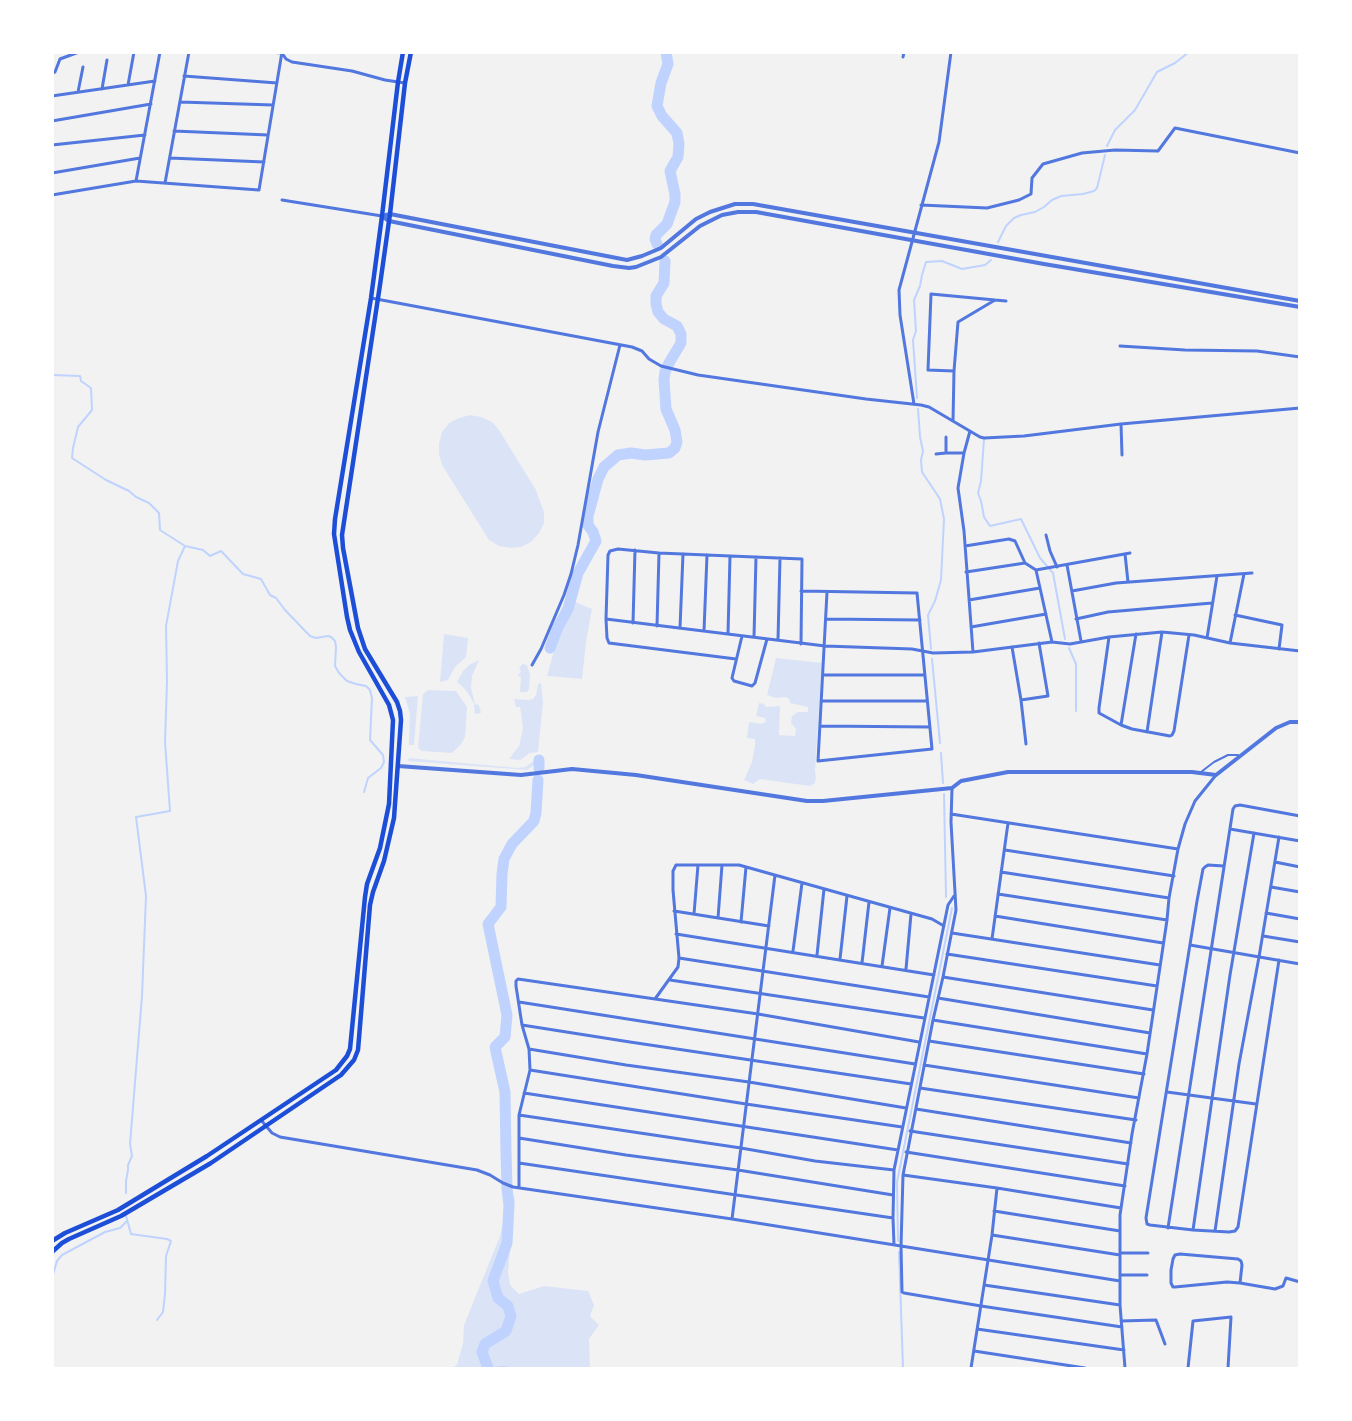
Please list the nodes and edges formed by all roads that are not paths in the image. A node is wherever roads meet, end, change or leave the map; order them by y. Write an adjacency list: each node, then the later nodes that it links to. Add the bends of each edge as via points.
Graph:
1 (80, 52): 12 (street, via 60,59)
2 (134, 52): 18 (street)
3 (160, 52): 14 (street)
4 (188, 52): 13 (street)
5 (270, 52): 9 (street)
6 (403, 52): 15 (main road)
7 (411, 52): 17 (main road)
8 (951, 52): 39 (street, via 938,142)
9 (282, 53): 15 (street, via 292,62 352,70); 16 (street)
10 (107, 60): 19 (street)
11 (83, 67): 20 (street)
12 (52, 73)
13 (184, 76): 16 (street); 22 (street)
14 (155, 81): 18 (street); 23 (street)
15 (398, 82): 17 (street); 41 (main road)
16 (277, 83): 24 (street)
17 (405, 83): 40 (main road)
18 (128, 85): 19 (street)
19 (102, 89): 20 (street)
20 (78, 92): 21 (street)
21 (52, 96)
22 (180, 102): 24 (street); 26 (street)
23 (151, 104): 25 (street); 27 (street)
24 (273, 105): 28 (street)
25 (52, 121)
26 (174, 131): 28 (street); 32 (street)
27 (145, 135): 29 (street); 31 (street)
28 (268, 135): 33 (street)
29 (52, 146)
30 (1300, 153): 39 (street, via 1174,128 1158,152 1114,150 1082,153 1043,164 1032,178 1031,194 1019,200 987,208)
31 (140, 158): 34 (street); 35 (street)
32 (170, 158): 33 (street); 36 (street)
33 (264, 162): 36 (street, via 260,190)
34 (52, 173)
35 (136, 181): 36 (street); 37 (street)
36 (165, 183)
37 (52, 195)
38 (282, 200): 41 (street)
39 (921, 205): 43 (street)
40 (390, 214): 41 (street); 42 (main road); 43 (street, via 627,260 656,250 703,215 735,204)
41 (382, 216): 42 (street); 45 (main road)
42 (389, 221): 44 (street, via 625,268 660,257 700,226 722,215 738,212 756,212); 46 (main road)
43 (914, 233): 44 (street); 49 (street)
44 (912, 240): 50 (street); 55 (street, via 899,290)
45 (370, 298): 46 (street); 242 (main road, via 334,534 350,630 392,711 389,804 380,848 364,897 347,1056 336,1070)
46 (378, 300): 51 (street); 137 (main road, via 342,535 359,633 400,711)
47 (996, 300): 48 (street); 54 (street, via 958,322); 54 (street, via 932,294 928,370)
48 (1006, 301)
49 (1300, 301)
50 (1300, 307)
51 (620, 345): 55 (street, via 642,351 661,366 710,377); 124 (street, via 598,432 571,574)
52 (1120, 346): 53 (street, via 1257,351)
53 (1300, 357)
54 (954, 371): 57 (street)
55 (914, 404): 57 (street, via 929,407)
56 (1300, 408): 58 (street)
57 (953, 421): 59 (street)
58 (1121, 424): 59 (street, via 1003,438 984,438); 64 (street)
59 (970, 431): 62 (street)
60 (946, 437): 61 (street)
61 (946, 453): 62 (street); 63 (street)
62 (964, 453): 66 (street, via 958,488)
63 (936, 454)
64 (1122, 455)
65 (1046, 535): 78 (street)
66 (964, 546): 76 (street, via 1009,539 1016,543); 80 (street)
67 (635, 550): 68 (street); 94 (street, via 614,549 608,555); 97 (street)
68 (659, 553): 70 (street); 98 (street)
69 (1130, 553): 71 (street)
70 (683, 554): 72 (street); 100 (street)
71 (1125, 554): 77 (street); 84 (street)
72 (707, 555): 73 (street); 101 (street)
73 (730, 556): 74 (street); 103 (street)
74 (756, 557): 75 (street); 107 (street)
75 (780, 558): 86 (street, via 802,559); 111 (street)
76 (1025, 563): 79 (street); 80 (street)
77 (1068, 566): 78 (street); 87 (street)
78 (1057, 567): 79 (street)
79 (1036, 570): 85 (street)
80 (966, 572): 89 (street)
81 (1252, 573): 82 (street)
82 (1244, 574): 83 (street); 92 (street)
83 (1216, 576): 84 (street); 90 (street)
84 (1128, 582): 87 (street)
85 (1040, 588): 89 (street); 91 (street)
86 (801, 591): 88 (street); 116 (street)
87 (1072, 591): 93 (street)
88 (827, 592): 95 (street); 96 (street, via 917,593)
89 (969, 600): 99 (street)
90 (1212, 603): 93 (street); 109 (street)
91 (1046, 614): 99 (street); 113 (street)
92 (1235, 615): 115 (street); 119 (street, via 1282,625)
93 (1076, 618): 112 (street)
94 (606, 619): 97 (street); 123 (street, via 609,643)
95 (826, 619): 96 (street); 117 (street)
96 (920, 620): 120 (street)
97 (633, 623): 98 (street)
98 (657, 626): 100 (street)
99 (971, 627): 122 (street)
100 (680, 628): 101 (street)
101 (704, 631): 103 (street)
102 (1162, 632): 104 (street); 105 (street); 134 (street)
103 (728, 634): 106 (street)
104 (1136, 634): 108 (street); 131 (street)
105 (1189, 635): 109 (street); 134 (street, via 1172,735)
106 (742, 636): 107 (street); 123 (street)
107 (754, 637): 110 (street)
108 (1109, 637): 112 (street); 131 (street, via 1099,713)
109 (1207, 638): 115 (street)
110 (767, 639): 111 (street); 123 (street, via 752,686 732,680)
111 (778, 640): 116 (street)
112 (1081, 641): 113 (street)
113 (1052, 642): 114 (street)
114 (1039, 643): 118 (street); 127 (street, via 1048,696)
115 (1230, 643): 119 (street)
116 (801, 644): 117 (street)
117 (824, 646): 120 (street); 125 (street)
118 (1012, 647): 122 (street); 127 (street)
119 (1279, 649): 121 (street)
120 (923, 650): 122 (street, via 933,653); 126 (street)
121 (1300, 651)
122 (973, 652)
123 (736, 659)
124 (532, 665)
125 (823, 675): 126 (street); 128 (street)
126 (925, 675): 129 (street)
127 (1021, 700): 135 (street)
128 (822, 701): 129 (street); 132 (street)
129 (927, 702): 133 (street)
130 (1300, 722): 136 (street, via 1276,728)
131 (1121, 724): 134 (street)
132 (820, 726): 133 (street); 133 (street, via 818,762 932,749)
133 (930, 727)
134 (1147, 732)
135 (1026, 744)
136 (1241, 756): 138 (lane, via 1228,755); 139 (street)
137 (398, 766): 140 (street, via 521,775 572,769 636,775 816,802); 244 (main road, via 390,838 370,905 358,1050 341,1075)
138 (1200, 773): 139 (street); 140 (street, via 1008,772 961,781)
139 (1216, 775): 148 (street, via 1195,801)
140 (952, 788): 141 (street)
141 (951, 814): 143 (street); 164 (street)
142 (1300, 816): 144 (street, via 1237,806 1233,809)
143 (1008, 823): 148 (street); 149 (street)
144 (1230, 829): 145 (street); 153 (street)
145 (1254, 833): 146 (street); 190 (street)
146 (1279, 837): 147 (street); 150 (street)
147 (1300, 841)
148 (1178, 849): 158 (street)
149 (1005, 850): 156 (street); 158 (street)
150 (1274, 862): 155 (street); 160 (street)
151 (698, 865): 152 (street); 169 (street, via 675,868); 171 (street)
152 (722, 865): 154 (street); 174 (street)
153 (1224, 866): 186 (street, via 1208,865 1203,869); 188 (street)
154 (746, 867): 157 (street); 177 (street)
155 (1300, 867)
156 (1001, 872): 163 (street); 166 (street)
157 (775, 875): 159 (street); 178 (street)
158 (1174, 876): 166 (street)
159 (802, 883): 161 (street); 189 (street)
160 (1270, 887): 162 (street); 170 (street)
161 (824, 889): 165 (street); 192 (street)
162 (1300, 892)
163 (998, 894): 173 (street); 176 (street)
164 (955, 895): 179 (street, via 949,903); 180 (street)
165 (848, 896): 167 (street); 195 (street)
166 (1169, 898): 176 (street)
167 (868, 902): 168 (street); 197 (street)
168 (890, 908): 172 (street); 200 (street)
169 (674, 911): 171 (street); 181 (street)
170 (1266, 912): 175 (street); 182 (street)
171 (694, 914): 174 (street)
172 (911, 914): 179 (street); 201 (street)
173 (996, 916): 183 (street); 185 (street)
174 (718, 918): 177 (street)
175 (1300, 919)
176 (1167, 920): 185 (street)
177 (741, 922): 178 (street)
178 (769, 926): 187 (street)
179 (944, 926): 203 (street)
180 (952, 933): 183 (street); 191 (street)
181 (676, 934): 187 (street); 194 (street)
182 (1263, 936): 184 (street); 193 (street)
183 (992, 939): 199 (street)
184 (1300, 942)
185 (1163, 943): 199 (street)
186 (1190, 945): 188 (street); 231 (street)
187 (766, 947): 189 (street); 202 (street)
188 (1211, 948): 190 (street); 233 (street)
189 (793, 951): 192 (street)
190 (1234, 952): 193 (street); 235 (street)
191 (947, 954): 204 (street); 206 (street)
192 (817, 955): 195 (street)
193 (1260, 957): 196 (street); 236 (street)
194 (679, 958): 202 (street); 205 (street)
195 (840, 959): 197 (street)
196 (1279, 960): 198 (street); 238 (street)
197 (862, 963): 200 (street)
198 (1300, 964)
199 (1160, 965): 206 (street)
200 (882, 966): 201 (street)
201 (906, 969): 203 (street)
202 (763, 970): 207 (street); 208 (street)
203 (934, 974): 208 (street)
204 (944, 977): 209 (street); 212 (street)
205 (670, 980): 207 (street); 210 (street)
206 (1157, 986): 212 (street)
207 (760, 993): 213 (street); 214 (street)
208 (930, 997): 214 (street)
209 (938, 998): 215 (street); 217 (street)
210 (655, 999): 211 (street, via 518,979); 213 (street)
211 (519, 1002): 216 (street); 218 (street)
212 (1153, 1010): 217 (street)
213 (758, 1014): 218 (street); 219 (street)
214 (924, 1018): 219 (street)
215 (933, 1020): 220 (street); 222 (street)
216 (522, 1025): 221 (street); 223 (street)
217 (1150, 1033): 222 (street)
218 (755, 1038): 223 (street); 224 (street)
219 (919, 1042): 224 (street)
220 (929, 1042): 225 (street); 227 (street)
221 (529, 1049): 226 (street); 228 (street)
222 (1147, 1054): 227 (street)
223 (752, 1060): 228 (street); 229 (street)
224 (916, 1064): 229 (street)
225 (924, 1065): 230 (street); 234 (street)
226 (530, 1070): 232 (street); 237 (street)
227 (1144, 1074): 234 (street)
228 (749, 1082): 237 (street); 239 (street)
229 (911, 1084): 239 (street)
230 (920, 1088): 240 (street); 243 (street)
231 (1166, 1092): 233 (street); 268 (street, via 1146,1218 1147,1224)
232 (524, 1093): 241 (street); 245 (street)
233 (1189, 1095): 235 (street); 268 (street)
234 (1139, 1098): 243 (street)
235 (1211, 1098): 236 (street); 269 (street)
236 (1234, 1101): 238 (street); 271 (street)
237 (746, 1104): 245 (street); 246 (street)
238 (1256, 1104): 271 (street, via 1239,1224 1235,1231)
239 (906, 1108): 246 (street)
240 (916, 1109): 247 (street); 249 (street)
241 (519, 1115): 248 (street); 250 (street)
242 (262, 1120): 244 (street); 274 (main road, via 118,1210)
243 (1136, 1120): 249 (street)
244 (266, 1126): 259 (street, via 280,1137 477,1170 509,1186); 277 (main road, via 162,1192 121,1216 69,1239)
245 (744, 1126): 250 (street); 251 (street)
246 (902, 1126): 251 (street)
247 (910, 1131): 252 (street); 254 (street)
248 (519, 1138): 253 (street); 255 (street)
249 (1131, 1143): 254 (street)
250 (741, 1148): 255 (street); 256 (street)
251 (898, 1150): 256 (street)
252 (906, 1152): 257 (street); 258 (street)
253 (519, 1163): 259 (street); 261 (street)
254 (1128, 1164): 258 (street)
255 (738, 1170): 261 (street); 262 (street)
256 (894, 1170): 262 (street)
257 (903, 1175): 260 (street); 276 (street)
258 (1125, 1186): 263 (street)
259 (519, 1187): 266 (street)
260 (997, 1188): 263 (street); 264 (street)
261 (735, 1194): 265 (street); 266 (street)
262 (893, 1194): 265 (street)
263 (1121, 1208): 270 (street)
264 (994, 1211): 270 (street); 273 (street)
265 (893, 1218): 275 (street)
266 (732, 1219): 275 (street)
267 (1300, 1224): 272 (street)
268 (1168, 1228): 269 (street)
269 (1192, 1230): 271 (street)
270 (1120, 1231): 279 (street)
271 (1215, 1231)
272 (1300, 1234)
273 (992, 1235): 279 (street); 280 (street)
274 (52, 1241)
275 (894, 1245): 276 (street)
276 (901, 1246): 280 (street); 288 (street, via 904,1293)
277 (52, 1252)
278 (1148, 1253): 279 (street)
279 (1120, 1254): 281 (street)
280 (988, 1259): 283 (street); 286 (street)
281 (1120, 1275): 282 (street); 283 (street)
282 (1147, 1275)
283 (1120, 1281): 287 (street)
284 (1300, 1282): 285 (street, via 1286,1278 1283,1286 1275,1289)
285 (1240, 1283): 285 (street, via 1242,1265 1238,1259 1180,1254 1173,1259 1173,1287)
286 (984, 1284): 287 (street); 288 (street)
287 (1120, 1305): 289 (street)
288 (981, 1306): 290 (street); 291 (street)
289 (1121, 1321): 290 (street); 292 (street, via 1156,1320)
290 (1122, 1327): 293 (street)
291 (977, 1329): 293 (street); 294 (street)
292 (1165, 1344)
293 (1124, 1350): 297 (street)
294 (974, 1351): 295 (street); 296 (street)
295 (971, 1368)
296 (1085, 1368)
297 (1125, 1368)
298 (1188, 1368): 299 (street, via 1192,1321 1231,1317)
299 (1228, 1368)

